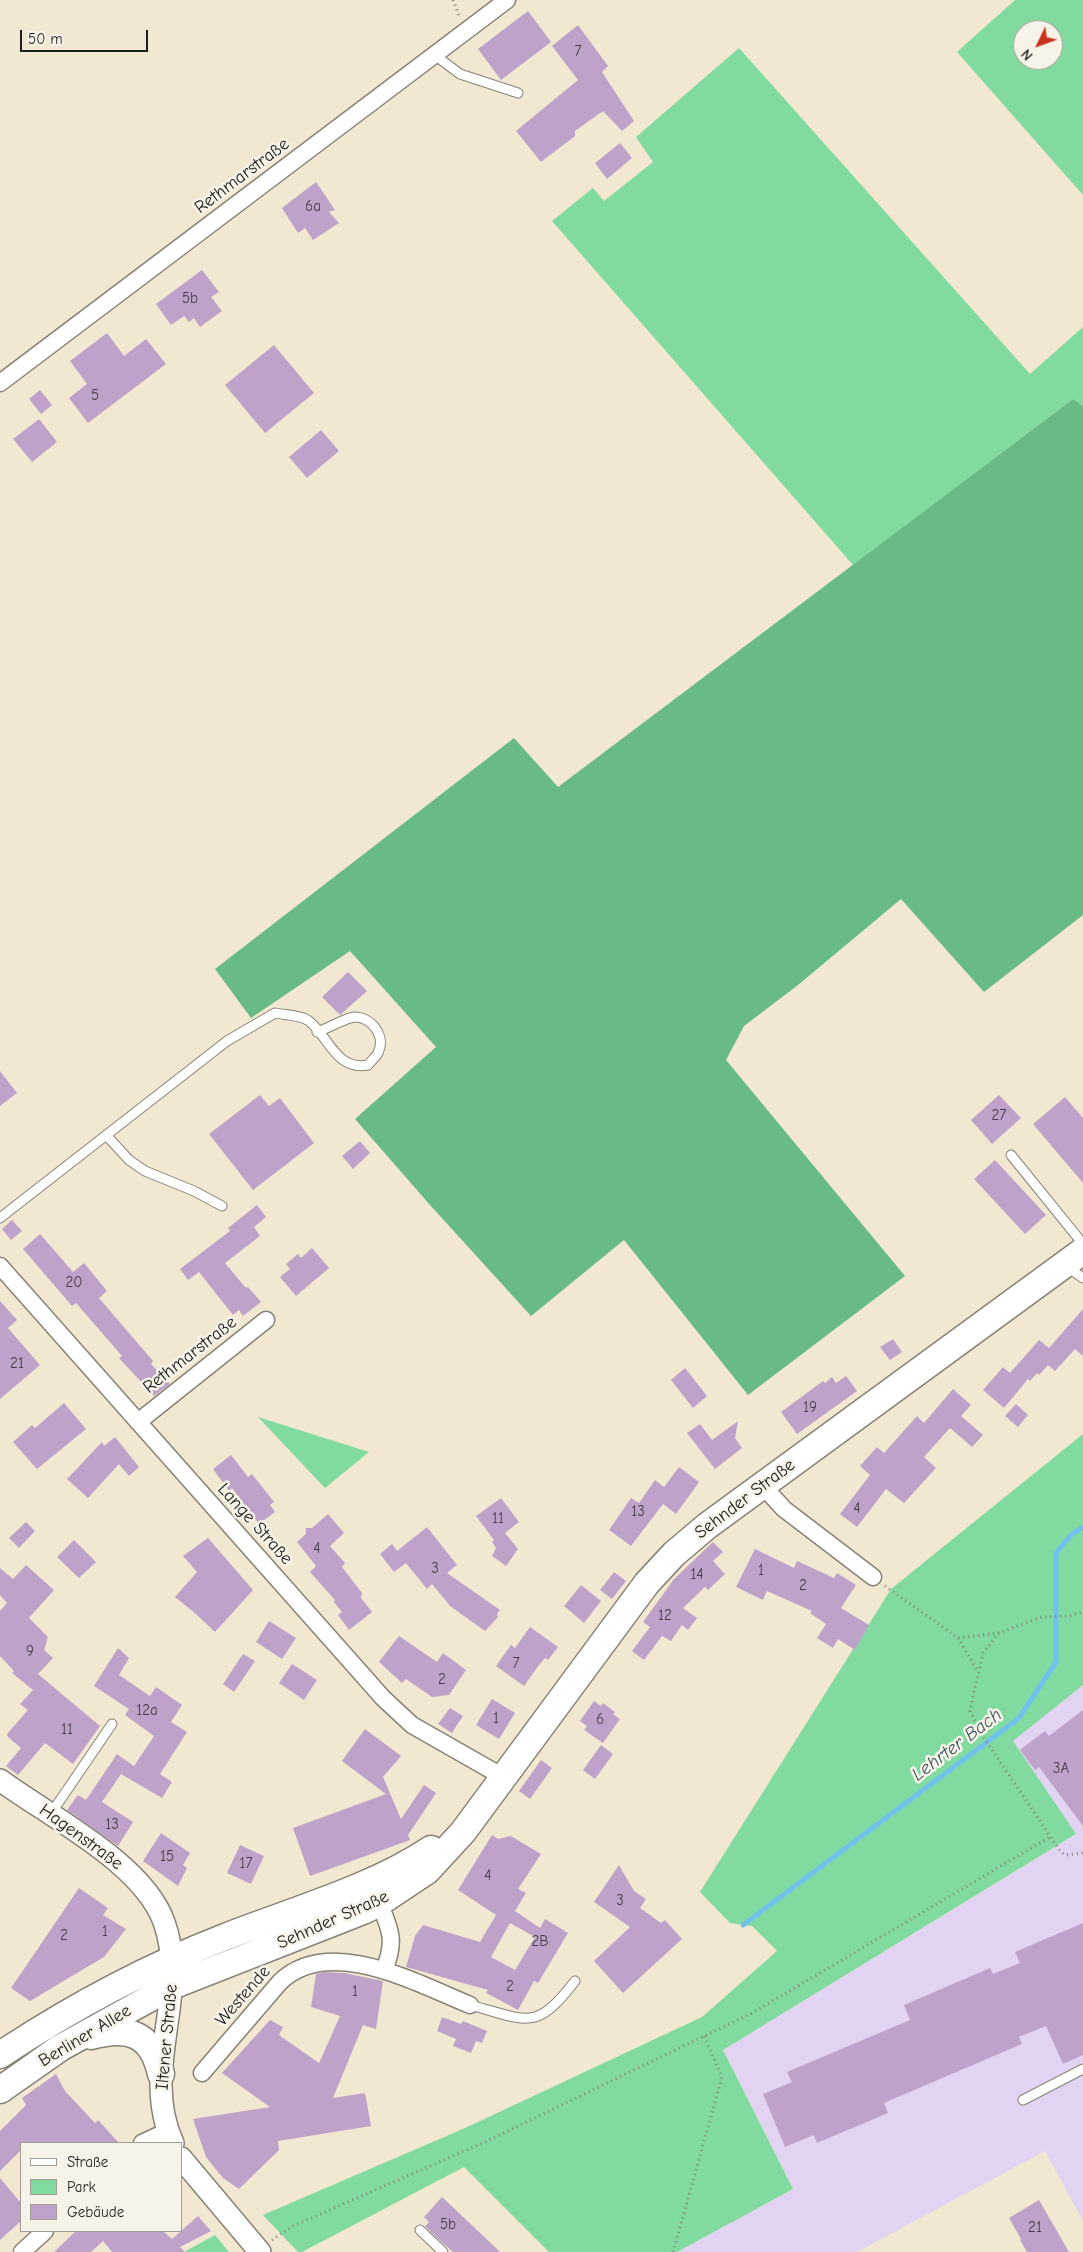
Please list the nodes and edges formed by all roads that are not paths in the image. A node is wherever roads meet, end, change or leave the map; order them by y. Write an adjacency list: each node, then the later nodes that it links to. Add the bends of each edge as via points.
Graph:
1 (507, 0): 2 (street, Rethmarstraße)
2 (436, 56): 3 (lane, via 460,74); 4 (street, Rethmarstraße)
3 (518, 93)
4 (0, 384)
5 (317, 1032): 5 (lane, via 342,1061 353,1066 368,1065 378,1053 381,1042 372,1024 353,1017); 6 (lane, via 308,1020 275,1013 227,1041)
6 (106, 1136): 8 (lane, via 145,1171 194,1190); 9 (lane)
7 (1011, 1155): 10 (lane)
8 (222, 1206)
9 (0, 1218)
10 (1083, 1244)
11 (1076, 1264): 15 (main road, Sehnder Straße)
12 (0, 1266): 14 (street, Lange Straße)
13 (266, 1320): 14 (street, Rethmarstraße)
14 (138, 1422): 19 (street, Lange Straße, via 398,1713)
15 (762, 1485): 16 (street, via 784,1509); 19 (main road, Sehnder Straße, via 674,1554 647,1583)
16 (873, 1577)
17 (112, 1724): 20 (lane)
18 (0, 1780): 20 (street, Hagenstraße)
19 (497, 1787): 21 (main road, Sehnder Straße, via 463,1832 426,1870)
20 (50, 1815): 22 (street, Hagenstraße, via 117,1860 148,1892 165,1924)
21 (375, 1892): 22 (main road, Sehnder Straße); 23 (street, via 392,1934 392,1946); 25 (main road, Sehnder Straße, via 340,1922)
22 (172, 1959): 25 (street, Iltener Straße); 28 (main road, Berliner Allee, via 80,2004)
23 (384, 1970): 26 (street, Westende); 30 (street, Westende, via 352,1963 325,1962 289,1974)
24 (575, 1981): 26 (lane, via 558,2003 536,2018 522,2018)
25 (172, 1986): 27 (main road, Berliner Allee); 31 (street, Iltener Straße)
26 (470, 2005)
27 (60, 2048): 31 (main road, via 87,2037 127,2032 146,2042 157,2058); 32 (main road, Berliner Allee)
28 (0, 2056)
29 (1083, 2069): 33 (lane)
30 (202, 2073)
31 (161, 2074): 34 (street, Iltener Straße, via 161,2103)
32 (0, 2090)
33 (1023, 2100)
34 (170, 2137): 35 (street)
35 (147, 2142)
36 (182, 2159): 39 (street)
37 (420, 2230): 41 (lane)
38 (44, 2232): 40 (street)
39 (259, 2251)
40 (22, 2252)
41 (443, 2252)

